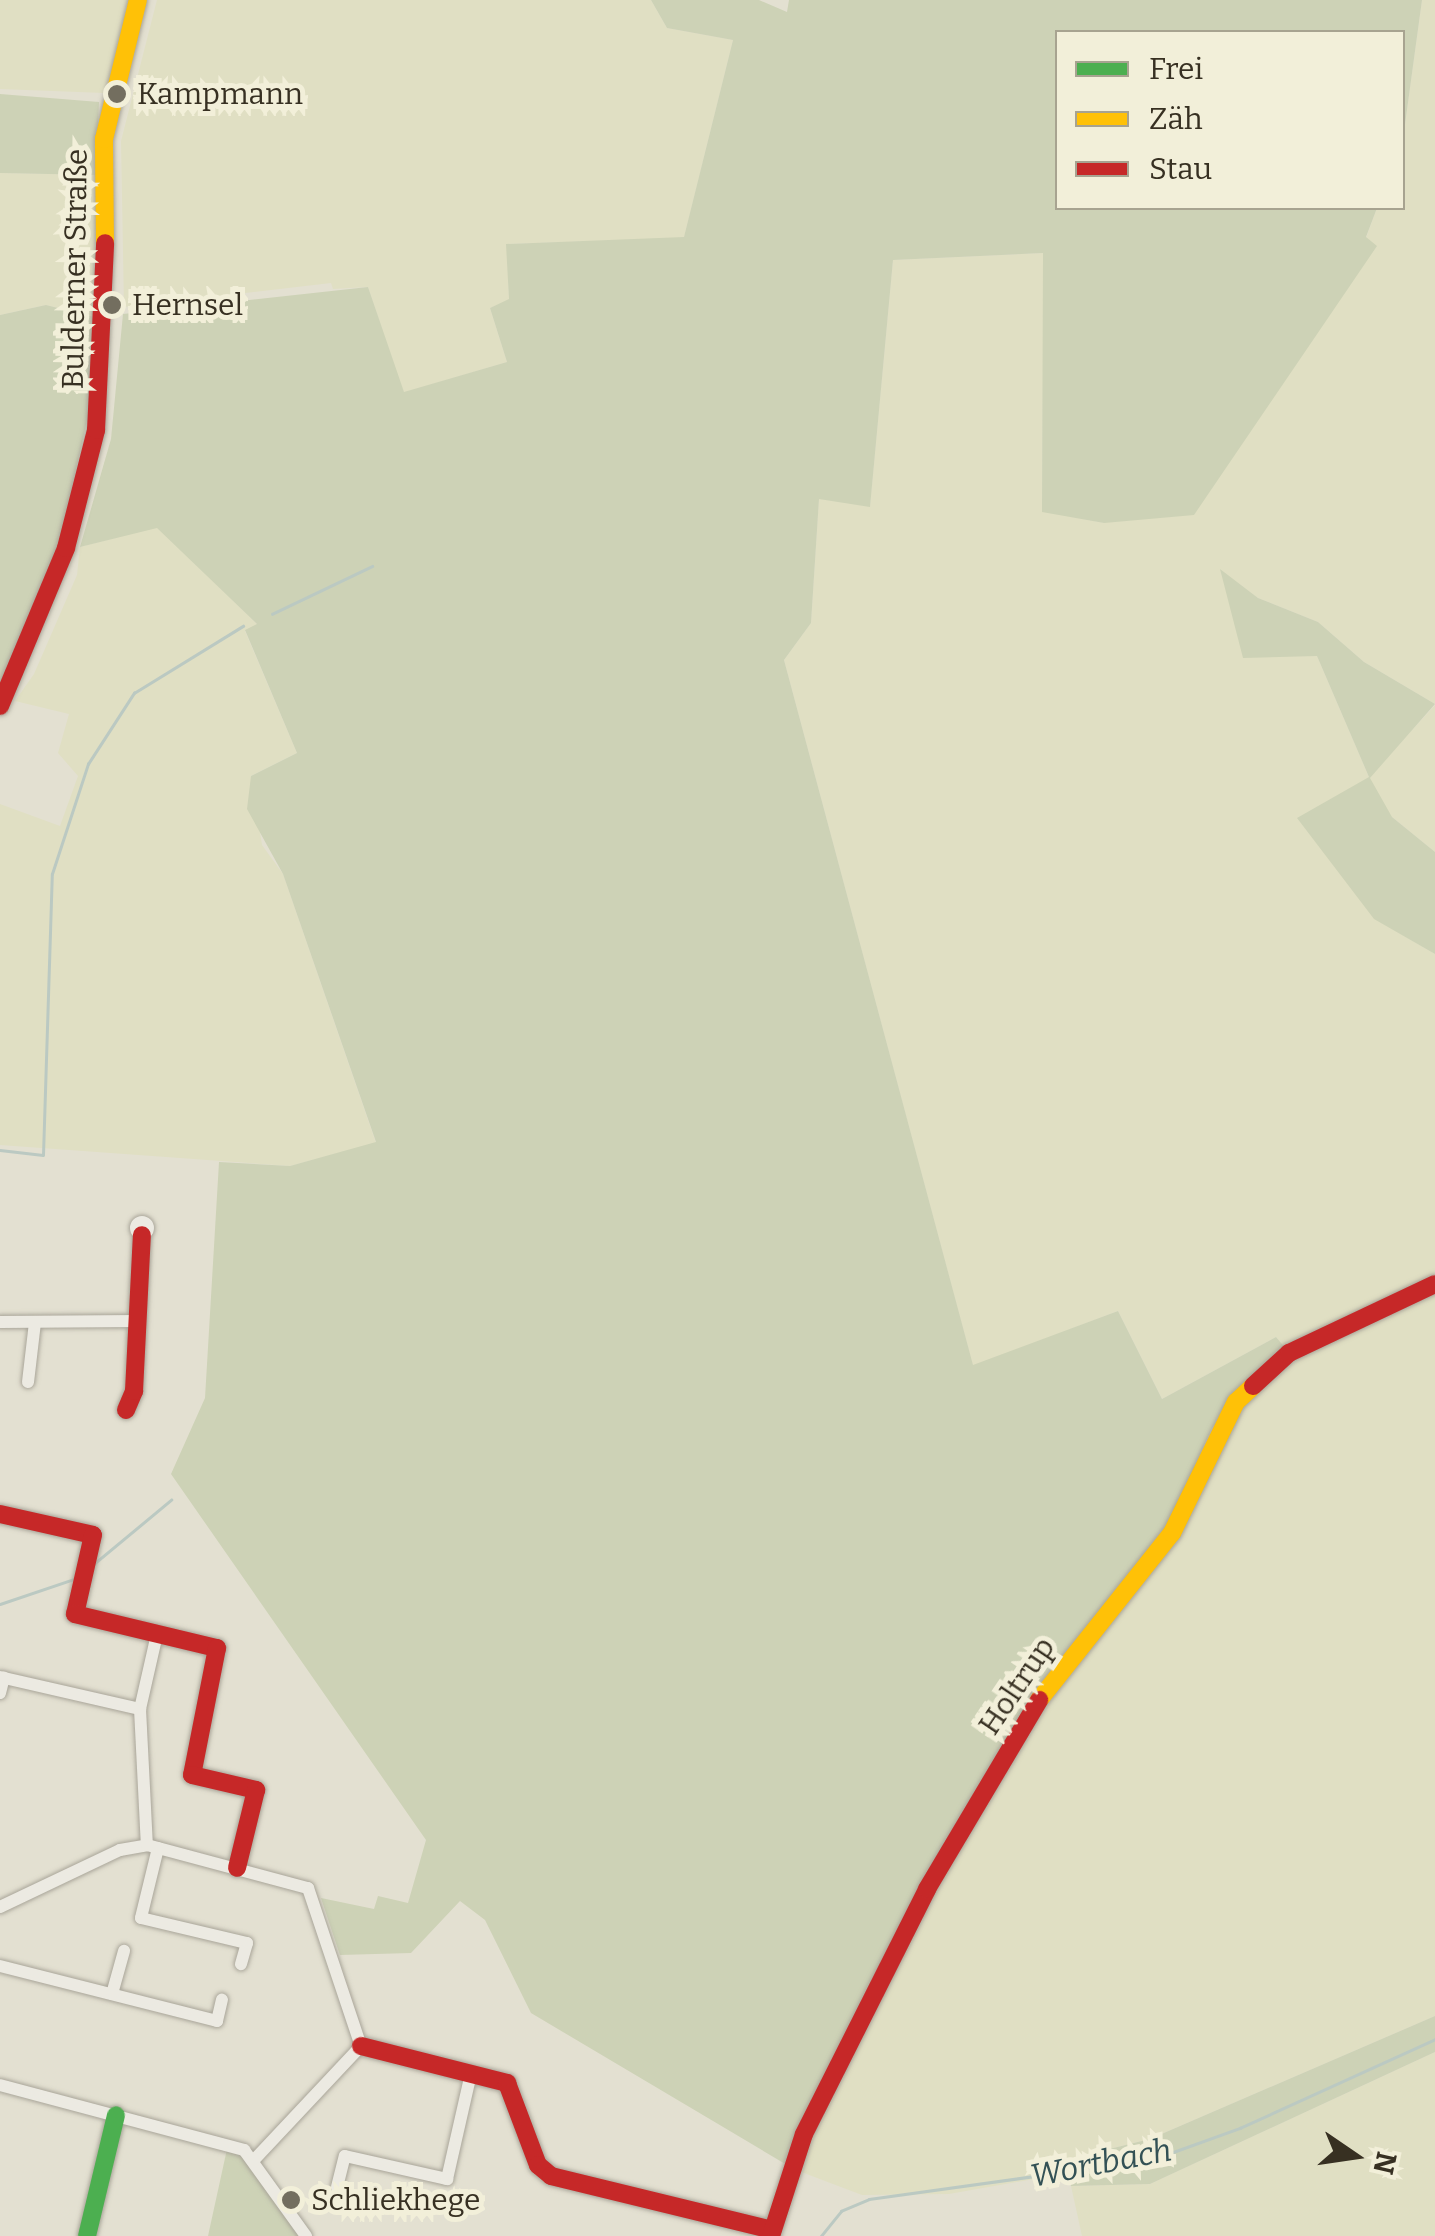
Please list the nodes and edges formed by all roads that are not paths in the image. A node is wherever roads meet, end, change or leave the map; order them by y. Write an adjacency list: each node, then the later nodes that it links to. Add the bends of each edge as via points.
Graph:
1 (138, 0): 2 (street, Bulderner Straße, via 104,139 105,324 93,447 66,548)
2 (0, 706)
3 (142, 1235): 5 (street)
4 (1435, 1284): 29 (street, Holtrup, via 1289,1353 1236,1402 1172,1533 1056,1672 927,1888 804,2134)
5 (136, 1321): 7 (street); 9 (street, via 134,1391)
6 (0, 1322): 7 (street)
7 (35, 1322): 8 (street)
8 (28, 1382)
9 (126, 1410)
10 (0, 1514): 11 (street, via 94,1535 75,1614)
11 (158, 1634): 14 (street); 16 (street, via 217,1648 192,1775 256,1790)
12 (2, 1677): 13 (street); 14 (street)
13 (0, 1693)
14 (140, 1709): 15 (street)
15 (152, 1847): 16 (street); 17 (street, via 120,1850); 19 (street, via 141,1918 247,1943)
16 (236, 1868): 23 (street, via 308,1888)
17 (0, 1908)
18 (124, 1951): 21 (street)
19 (242, 1964)
20 (0, 1966): 21 (street)
21 (112, 1994): 22 (street, via 217,2020)
22 (222, 2000)
23 (360, 2046): 24 (street); 27 (street)
24 (471, 2074): 28 (street, via 446,2179 345,2156); 29 (street, via 510,2086 538,2165 550,2176)
25 (0, 2085): 26 (street)
26 (116, 2115): 27 (street, via 229,2143); 30 (street)
27 (255, 2158): 31 (street)
28 (337, 2186)
29 (771, 2233)
30 (86, 2236)
31 (306, 2236)

